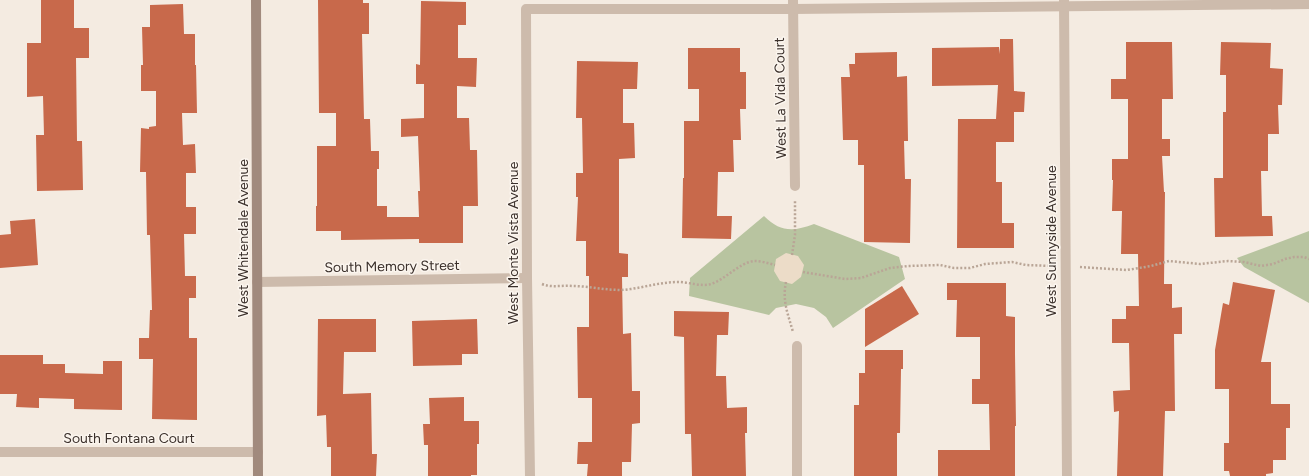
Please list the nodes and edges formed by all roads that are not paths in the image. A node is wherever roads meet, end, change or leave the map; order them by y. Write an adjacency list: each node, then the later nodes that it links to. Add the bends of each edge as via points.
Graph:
1 (256, 0): 7 (street, West Whitendale Avenue)
2 (1064, 3): 3 (street); 4 (street); 14 (street, West Sunnyside Avenue)
3 (793, 4): 5 (street, West La Vida Court); 6 (street, West Monte Vista Avenue, via 526,9)
4 (1309, 4)
5 (795, 186)
6 (527, 278): 7 (street, South Memory Street); 12 (street, West Monte Vista Avenue)
7 (257, 282): 10 (street, West Whitendale Avenue)
8 (797, 346): 13 (street)
9 (0, 452): 10 (street, South Fontana Court)
10 (258, 452): 11 (street, West Whitendale Avenue)
11 (258, 476)
12 (530, 476)
13 (797, 476)
14 (1067, 476)

